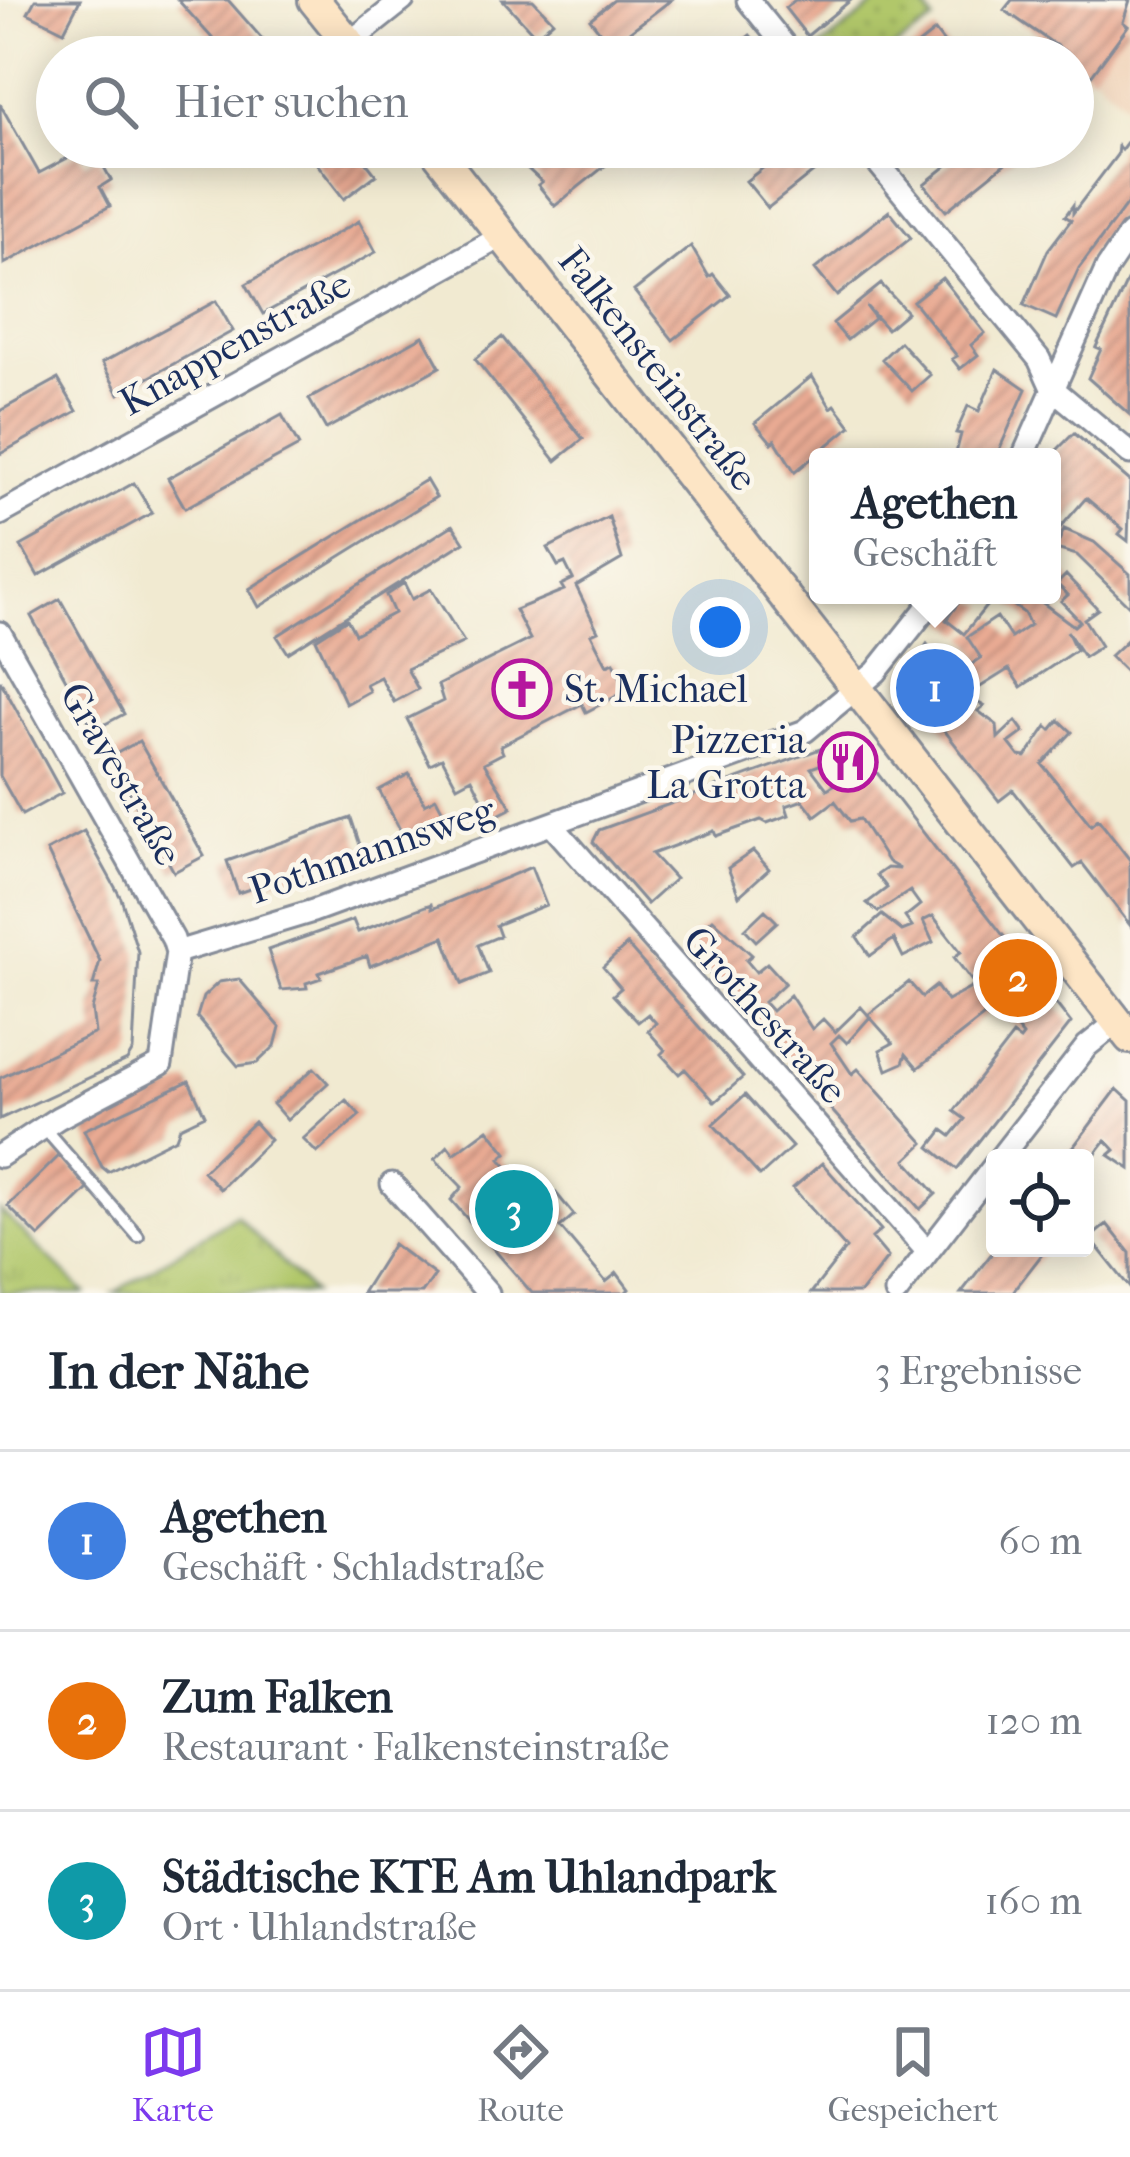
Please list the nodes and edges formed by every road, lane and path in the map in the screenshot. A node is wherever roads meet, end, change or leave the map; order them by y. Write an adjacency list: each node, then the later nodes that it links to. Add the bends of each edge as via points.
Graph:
1 (314, 0): 4 (street)
2 (403, 0): 5 (street)
3 (748, 0): 6 (street)
4 (343, 36)
5 (368, 36)
6 (777, 36)
7 (450, 168): 10 (street, Falkensteinstraße)
8 (882, 168): 11 (street, via 1039,359)
9 (1130, 234): 11 (street)
10 (504, 235): 14 (street, Knappenstraße); 17 (street, Falkensteinstraße)
11 (1052, 388): 12 (street); 13 (street)
12 (1027, 448)
13 (1130, 453)
14 (0, 514)
15 (929, 604): 17 (street, Pothmannsweg)
16 (0, 633): 19 (street, Gravestraße)
17 (859, 688): 18 (street, Pothmannsweg, via 805,731); 20 (street, Falkensteinstraße)
18 (552, 825): 19 (street, Pothmannsweg); 27 (street, Grothestraße)
19 (177, 952): 21 (street, via 161,1064)
20 (1124, 1030): 22 (street, via 1088,1046)
21 (43, 1127): 23 (street); 26 (lane)
22 (1007, 1149)
23 (0, 1156)
24 (986, 1176): 27 (street)
25 (392, 1184): 28 (street)
26 (137, 1236)
27 (927, 1251): 29 (street)
28 (488, 1293)
29 (896, 1293)

